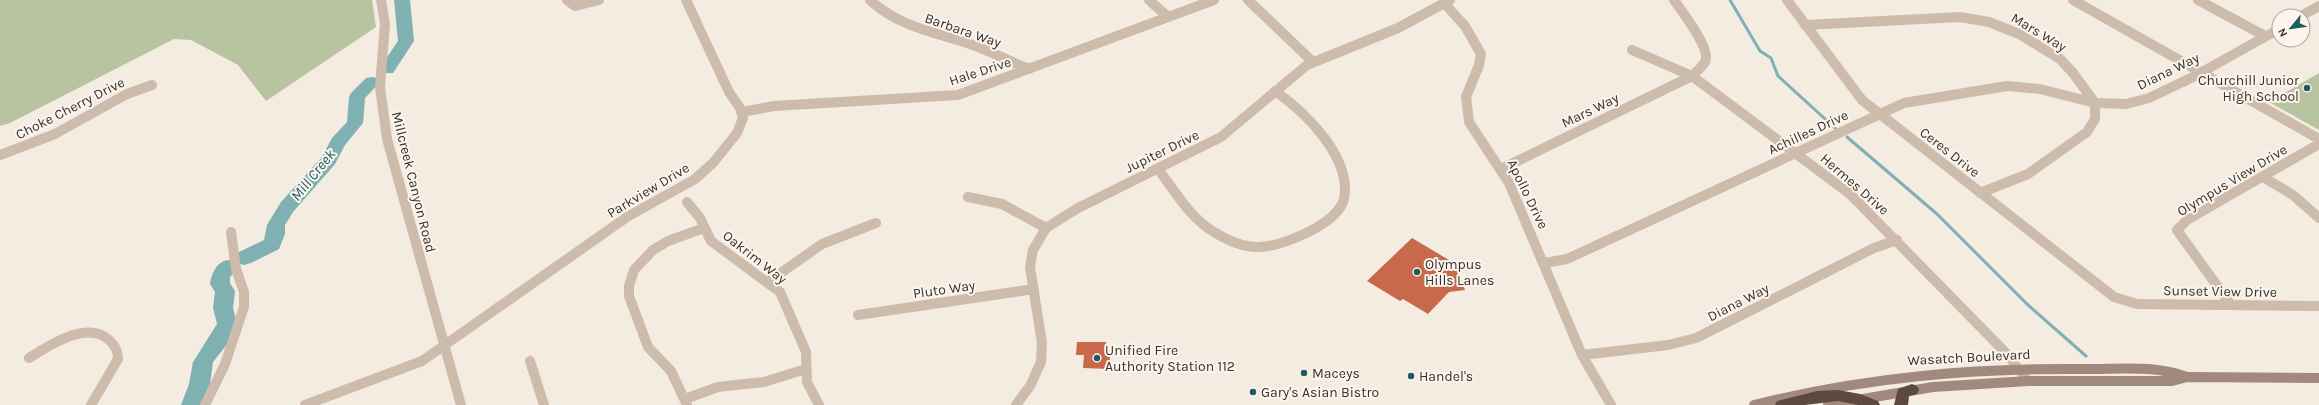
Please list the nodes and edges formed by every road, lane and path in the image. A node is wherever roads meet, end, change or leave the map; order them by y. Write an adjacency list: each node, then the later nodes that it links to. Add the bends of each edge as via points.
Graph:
1 (381, 0): 51 (street, Millcreek Canyon Road, via 385,24 380,76 382,108 393,165)
2 (568, 0): 3 (street, via 574,6)
3 (599, 0)
4 (686, 0): 26 (street, via 729,92)
5 (870, 0): 20 (street, Barbara Way, via 899,22 971,45)
6 (1149, 0): 14 (street)
7 (1214, 0): 14 (street, Hale Drive)
8 (1248, 0): 19 (street)
9 (1674, 0): 22 (street, via 1706,50 1705,62)
10 (1787, 0): 15 (street, Ceres Drive)
11 (2073, 0): 21 (street)
12 (2198, 0): 17 (street)
13 (1447, 2): 19 (street, Jupiter Drive, via 1398,28); 33 (street, Apollo Drive, via 1480,51 1480,61 1467,92 1467,111 1476,136)
14 (1168, 17): 20 (street, Hale Drive)
15 (1805, 25): 25 (street, Mars Way, via 1960,17 1982,19 2013,30 2060,60 2074,73); 27 (street, Ceres Drive, via 1854,92)
16 (2271, 33): 17 (street, Diana Way)
17 (2265, 36): 21 (street, Diana Way)
18 (1632, 50): 22 (street, Hermes Drive)
19 (1313, 62): 24 (street, Jupiter Drive, via 1300,68)
20 (1029, 69): 26 (street, Hale Drive, via 949,97 774,106)
21 (2201, 72): 25 (street, Diana Way, via 2140,101 2118,105); 28 (street)
22 (1692, 76): 30 (street, Hermes Drive); 33 (street, Mars Way)
23 (152, 85): 31 (street, Choke Cherry Drive, via 127,94 55,134)
24 (1275, 91): 32 (street, Jupiter Drive, via 1221,137); 32 (street, via 1296,106 1334,151 1342,168 1344,198 1340,206 1323,222 1285,244 1265,247 1242,244 1204,224)
25 (2096, 103): 27 (street, Achilles Drive, via 2040,89 1999,86 1912,101); 35 (street, via 2095,119 2087,132 2028,174)
26 (742, 112): 51 (street, Parkview Drive, via 742,123 737,133 703,173 627,217)
27 (1879, 114): 30 (street, Achilles Drive); 35 (street, Ceres Drive)
28 (2319, 139)
29 (2319, 144): 34 (street, Olympus View Drive)
30 (1796, 152): 43 (street, Hermes Drive, via 1850,194); 44 (street, Achilles Drive, via 1567,259)
31 (0, 156)
32 (1158, 169): 41 (street, Jupiter Drive, via 1078,208)
33 (1501, 169): 44 (street, Apollo Drive)
34 (2263, 177): 38 (street, via 2293,196); 48 (street, Olympus View Drive, via 2187,220 2177,230)
35 (1980, 193): 47 (street, Ceres Drive)
36 (968, 197): 41 (street, via 1002,204)
37 (687, 202): 40 (street, Oakrim Way, via 700,218)
38 (2319, 218)
39 (876, 224): 45 (street, via 822,244)
40 (704, 228): 45 (street, Oakrim Way, via 708,238 716,246); 62 (street, via 668,241 653,250 634,270 629,286 629,296 648,347 671,371)
41 (1046, 228): 46 (street, Jupiter Drive, via 1031,258)
42 (231, 232): 64 (street, via 236,269 244,292 244,307 225,364)
43 (1896, 240): 52 (street, Diana Way, via 1874,248 1696,338 1668,345); 55 (street, Hermes Drive)
44 (1545, 263): 52 (street, Apollo Drive)
45 (768, 282): 56 (street, Oakrim Way, via 780,292 794,322 806,352)
46 (1034, 289): 50 (street, Pluto Way); 69 (street, Jupiter Drive, via 1042,343 1042,362 1030,386)
47 (2120, 301): 48 (street, Sunset View Drive, via 2137,304)
48 (2231, 305): 49 (street, Sunset View Drive)
49 (2319, 306)
50 (858, 315)
51 (443, 345): 65 (street, Parkview Drive, via 422,360); 66 (street, Millcreek Canyon Road)
52 (1582, 354): 70 (street, Apollo Drive, via 1598,387)
53 (28, 358): 63 (street, via 52,343 86,333 96,332 108,338 116,348 117,362)
54 (530, 361): 67 (street)
55 (2017, 367): 57 (main road, Wasatch Boulevard, via 2169,370); 59 (street, Hermes Drive); 71 (main road, Wasatch Boulevard, via 1927,372 1846,383)
56 (806, 369): 62 (street, via 764,382 718,387); 68 (street, Oakrim Way, via 807,382)
57 (2188, 377): 58 (main road, Wasatch Boulevard); 59 (main road, Wasatch Boulevard, via 2172,381)
58 (2319, 378)
59 (2028, 381): 60 (main road, Wasatch Boulevard)
60 (1912, 390): 61 (main road, Wasatch Boulevard); 75 (highway, via 1903,393)
61 (1860, 399): 72 (highway, via 1833,394); 73 (main road, Wasatch Boulevard); 74 (highway)
62 (686, 402)
63 (91, 405)
64 (205, 405)
65 (305, 405)
66 (461, 405)
67 (544, 405)
68 (819, 405)
69 (1016, 405)
70 (1611, 405)
71 (1754, 405)
72 (1782, 405)
73 (1828, 405)
74 (1873, 405)
75 (1900, 405)

